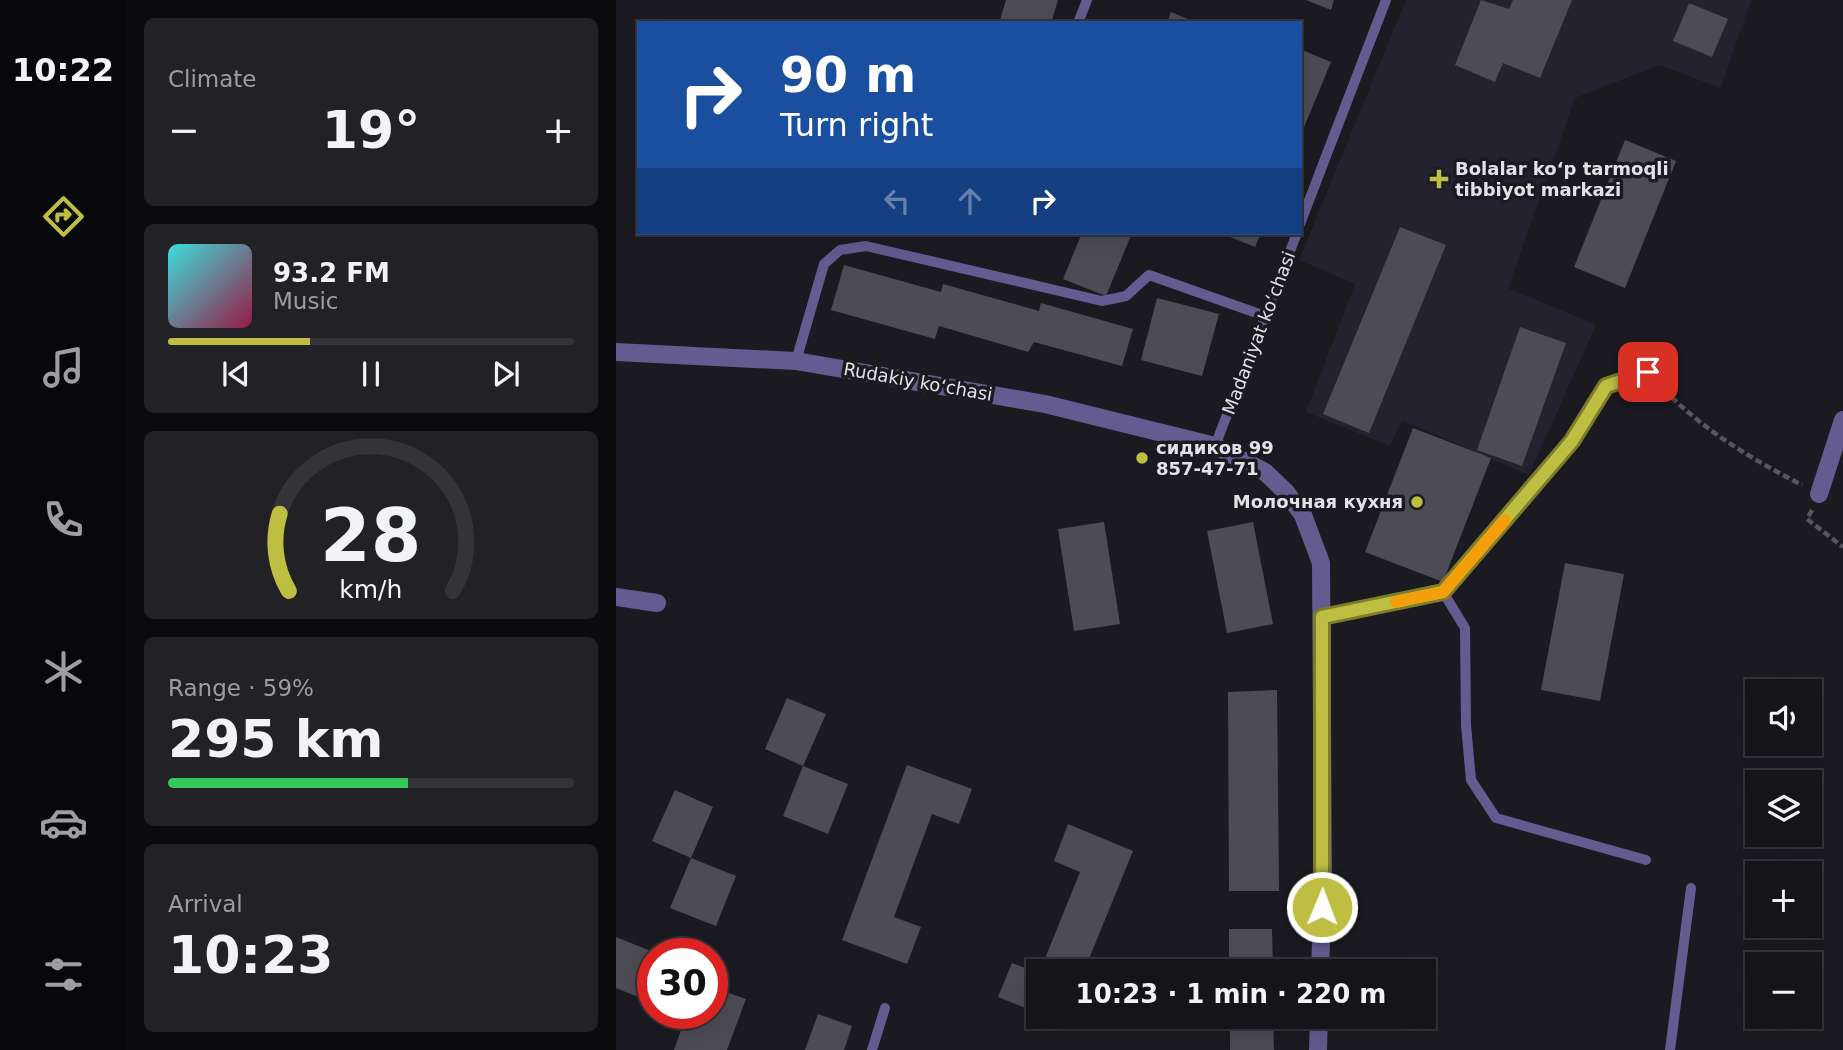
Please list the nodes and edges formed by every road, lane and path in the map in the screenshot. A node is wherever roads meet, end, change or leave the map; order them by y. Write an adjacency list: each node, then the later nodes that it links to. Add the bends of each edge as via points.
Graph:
1 (1087, 0): 3 (lane)
2 (1386, 0): 4 (lane)
3 (1078, 21)
4 (1302, 218)
5 (1296, 235): 6 (lane, Madaniyat ko‘chasi)
6 (1265, 316): 8 (lane, via 1149,275 1126,296 1102,301 866,246 840,250 824,264); 11 (lane, Madaniyat ko‘chasi)
7 (616, 352): 8 (street, Rudakiy ko‘chasi)
8 (796, 361): 11 (street, Rudakiy ko‘chasi, via 1045,404)
9 (1648, 372): 12 (path, via 1685,413 1748,457); 14 (lane, via 1606,386 1572,441)
10 (1843, 420): 12 (street)
11 (1215, 446): 17 (street, via 1265,472 1303,515 1321,564)
12 (1819, 494): 13 (path, via 1807,519)
13 (1843, 547)
14 (1443, 592): 17 (lane); 18 (lane, via 1465,628 1472,780 1496,818)
15 (616, 597): 16 (street)
16 (657, 603)
17 (1322, 617): 20 (street)
18 (1646, 860)
19 (1691, 888): 25 (lane)
20 (1320, 959)
21 (885, 1007): 23 (lane)
22 (1319, 1029): 24 (street)
23 (872, 1050)
24 (1318, 1050)
25 (1670, 1050)

